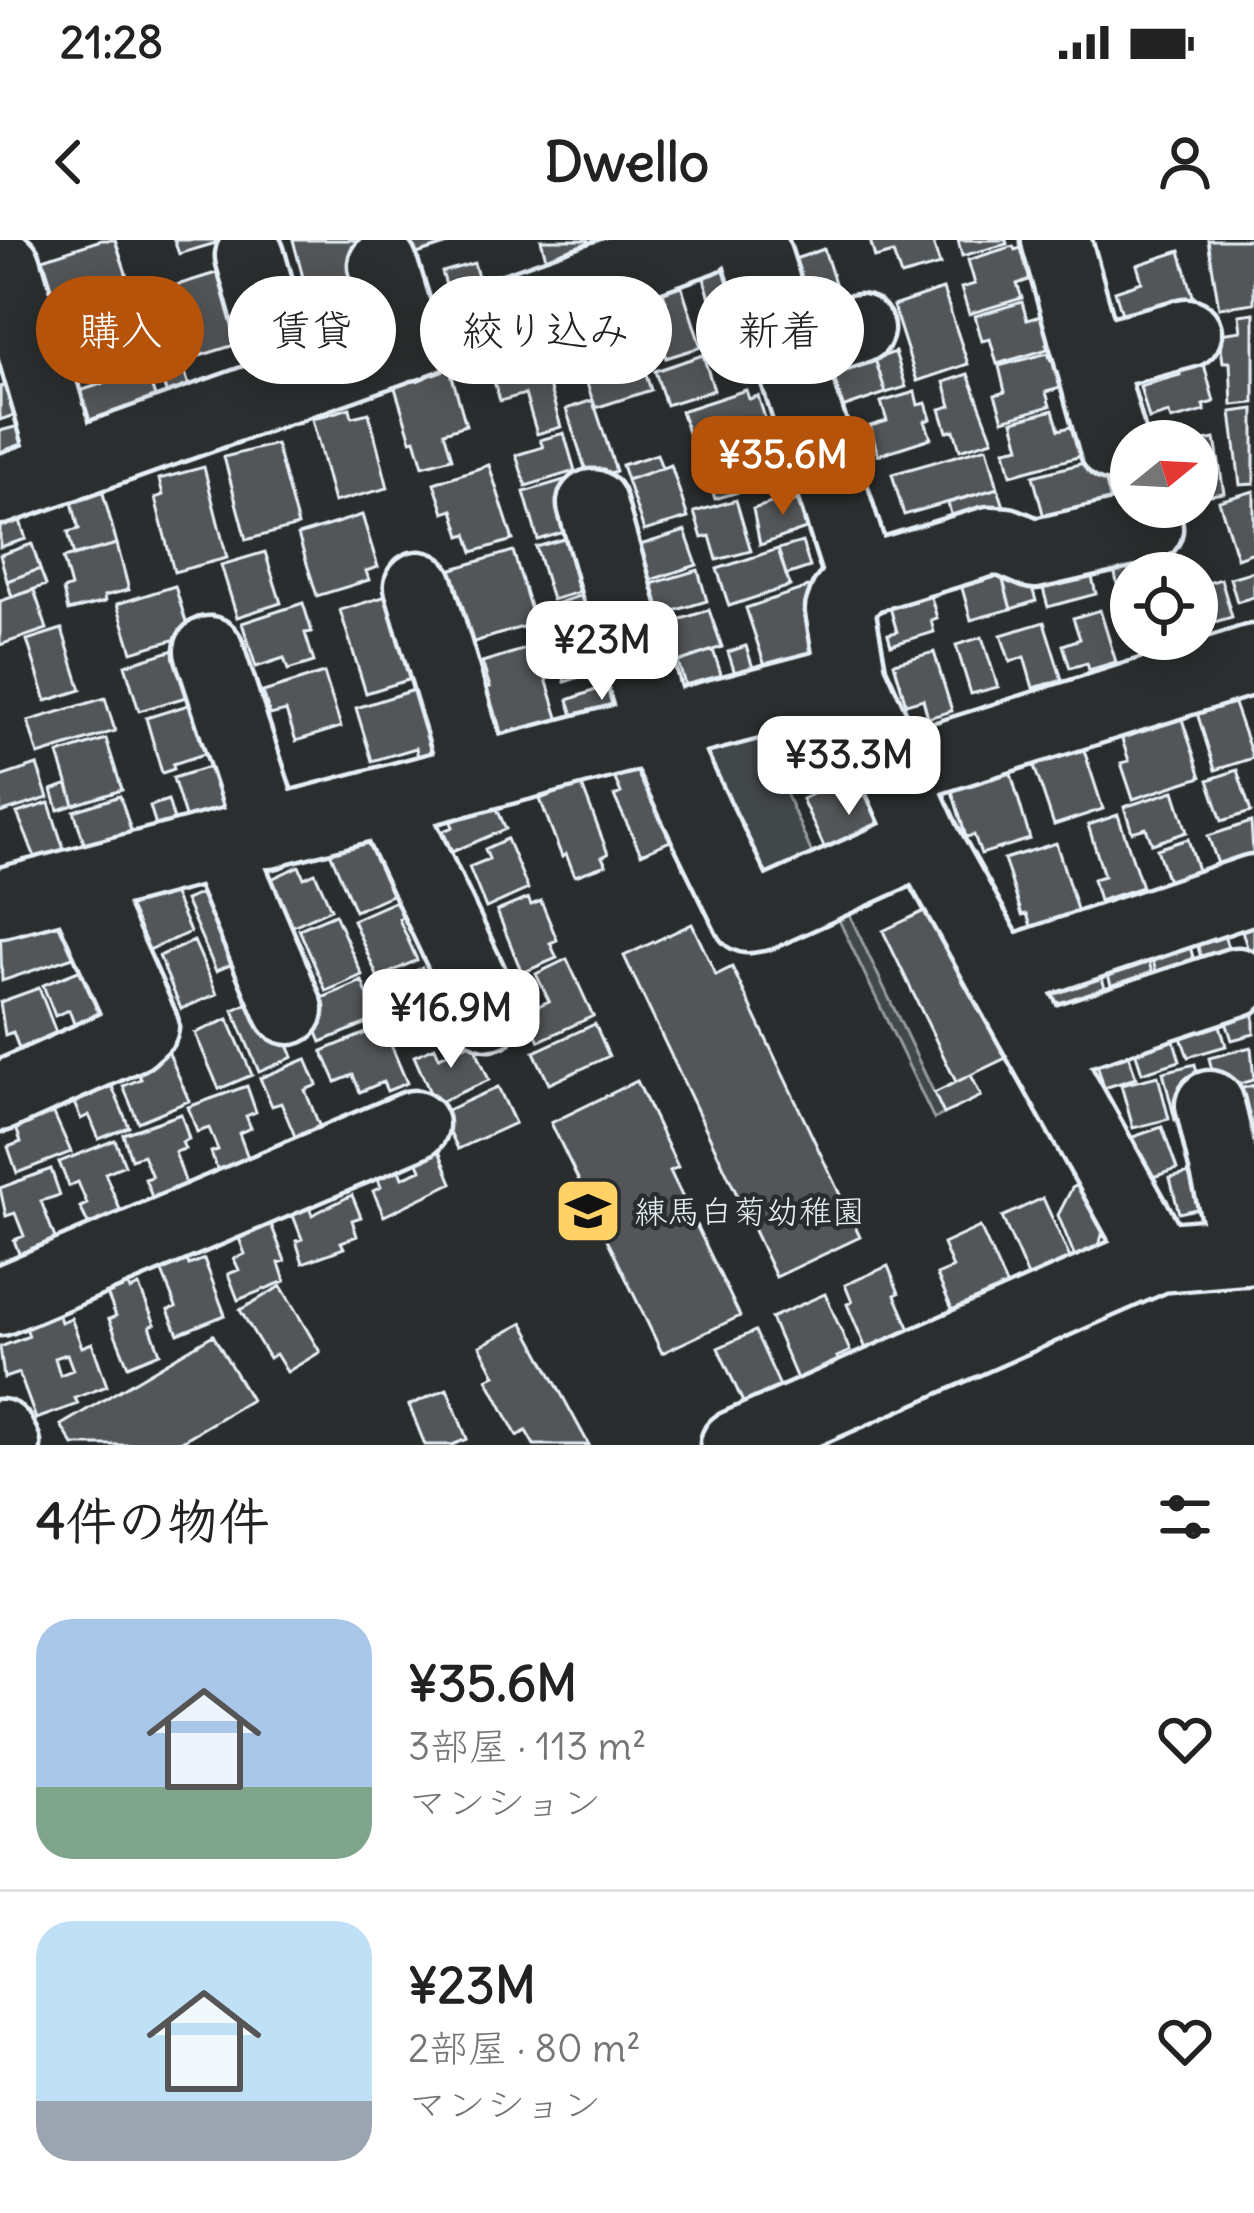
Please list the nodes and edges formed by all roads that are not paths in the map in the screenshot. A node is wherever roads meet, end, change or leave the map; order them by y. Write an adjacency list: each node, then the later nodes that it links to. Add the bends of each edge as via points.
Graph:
1 (752, 240): 7 (street)
2 (1056, 240): 10 (street)
3 (692, 242): 9 (street)
4 (250, 256): 12 (street)
5 (383, 265): 9 (street)
6 (7, 266): 14 (street)
7 (764, 276)
8 (1187, 333): 10 (street)
9 (408, 346): 12 (street)
10 (1089, 359): 13 (street)
11 (800, 384): 18 (street)
12 (287, 389): 14 (street)
13 (1110, 433)
14 (66, 467): 15 (street)
15 (0, 490)
16 (592, 504): 23 (street)
17 (1148, 528): 18 (street, via 1034,554 990,541)
18 (861, 580): 22 (street, via 840,610)
19 (419, 586): 25 (street)
20 (209, 651): 27 (street)
21 (1254, 659): 24 (street)
22 (852, 678): 23 (street); 24 (street)
23 (657, 731): 25 (street); 28 (street, via 748,918)
24 (897, 771): 28 (street)
25 (476, 777): 26 (street)
26 (388, 802): 27 (street); 35 (street)
27 (244, 841): 29 (street); 34 (street)
28 (926, 841): 32 (street)
29 (80, 884): 31 (street); 37 (street, via 144,1026)
30 (1254, 889): 32 (street)
31 (0, 903)
32 (1002, 974): 36 (street)
33 (1237, 982): 36 (street)
34 (289, 1010)
35 (490, 1015)
36 (1043, 1046): 41 (street)
37 (0, 1097)
38 (1210, 1105): 40 (street)
39 (414, 1125): 42 (street)
40 (1249, 1251): 41 (street)
41 (1158, 1258): 45 (street)
42 (0, 1301)
43 (0, 1434): 44 (street)
44 (6, 1445)
45 (735, 1445)

